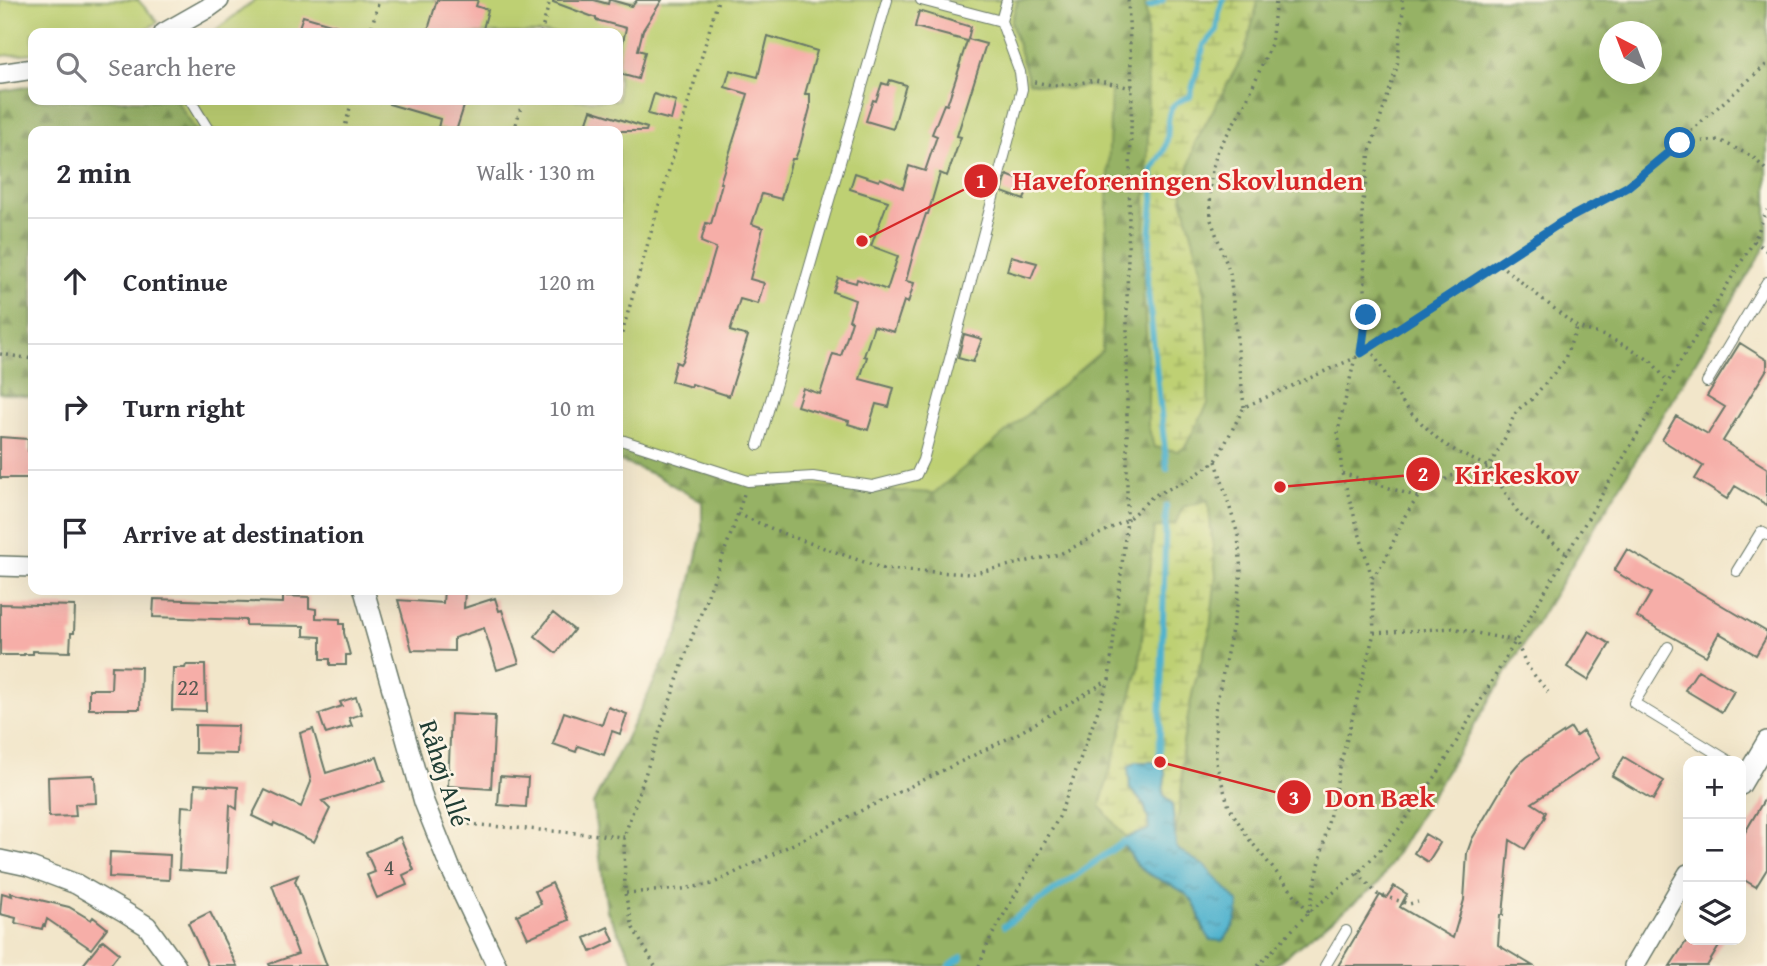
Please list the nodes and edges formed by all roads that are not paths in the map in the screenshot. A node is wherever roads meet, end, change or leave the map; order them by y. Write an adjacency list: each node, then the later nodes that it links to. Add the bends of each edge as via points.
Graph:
1 (219, 0): 6 (street)
2 (887, 0): 14 (lane)
3 (921, 0): 5 (lane)
4 (1007, 0): 5 (lane)
5 (1001, 21): 13 (lane, via 1022,89 916,475 872,486 813,477 748,481)
6 (173, 28)
7 (28, 70): 8 (street)
8 (0, 74)
9 (193, 105): 10 (lane)
10 (206, 126)
11 (1767, 282): 12 (lane)
12 (1707, 382)
13 (623, 441)
14 (758, 445)
15 (1767, 535): 18 (lane, via 1761,532)
16 (0, 566): 17 (street)
17 (28, 567)
18 (1737, 571)
19 (365, 595): 28 (street, Råhøj Allé, via 424,802)
20 (1668, 647): 22 (lane, via 1634,703)
21 (1767, 741): 23 (street)
22 (1721, 756)
23 (1746, 771)
24 (0, 860): 27 (street, via 76,884 123,911 147,926)
25 (1683, 882): 30 (street)
26 (1346, 931): 29 (lane)
27 (176, 966)
28 (497, 966)
29 (1325, 966)
30 (1634, 966)

